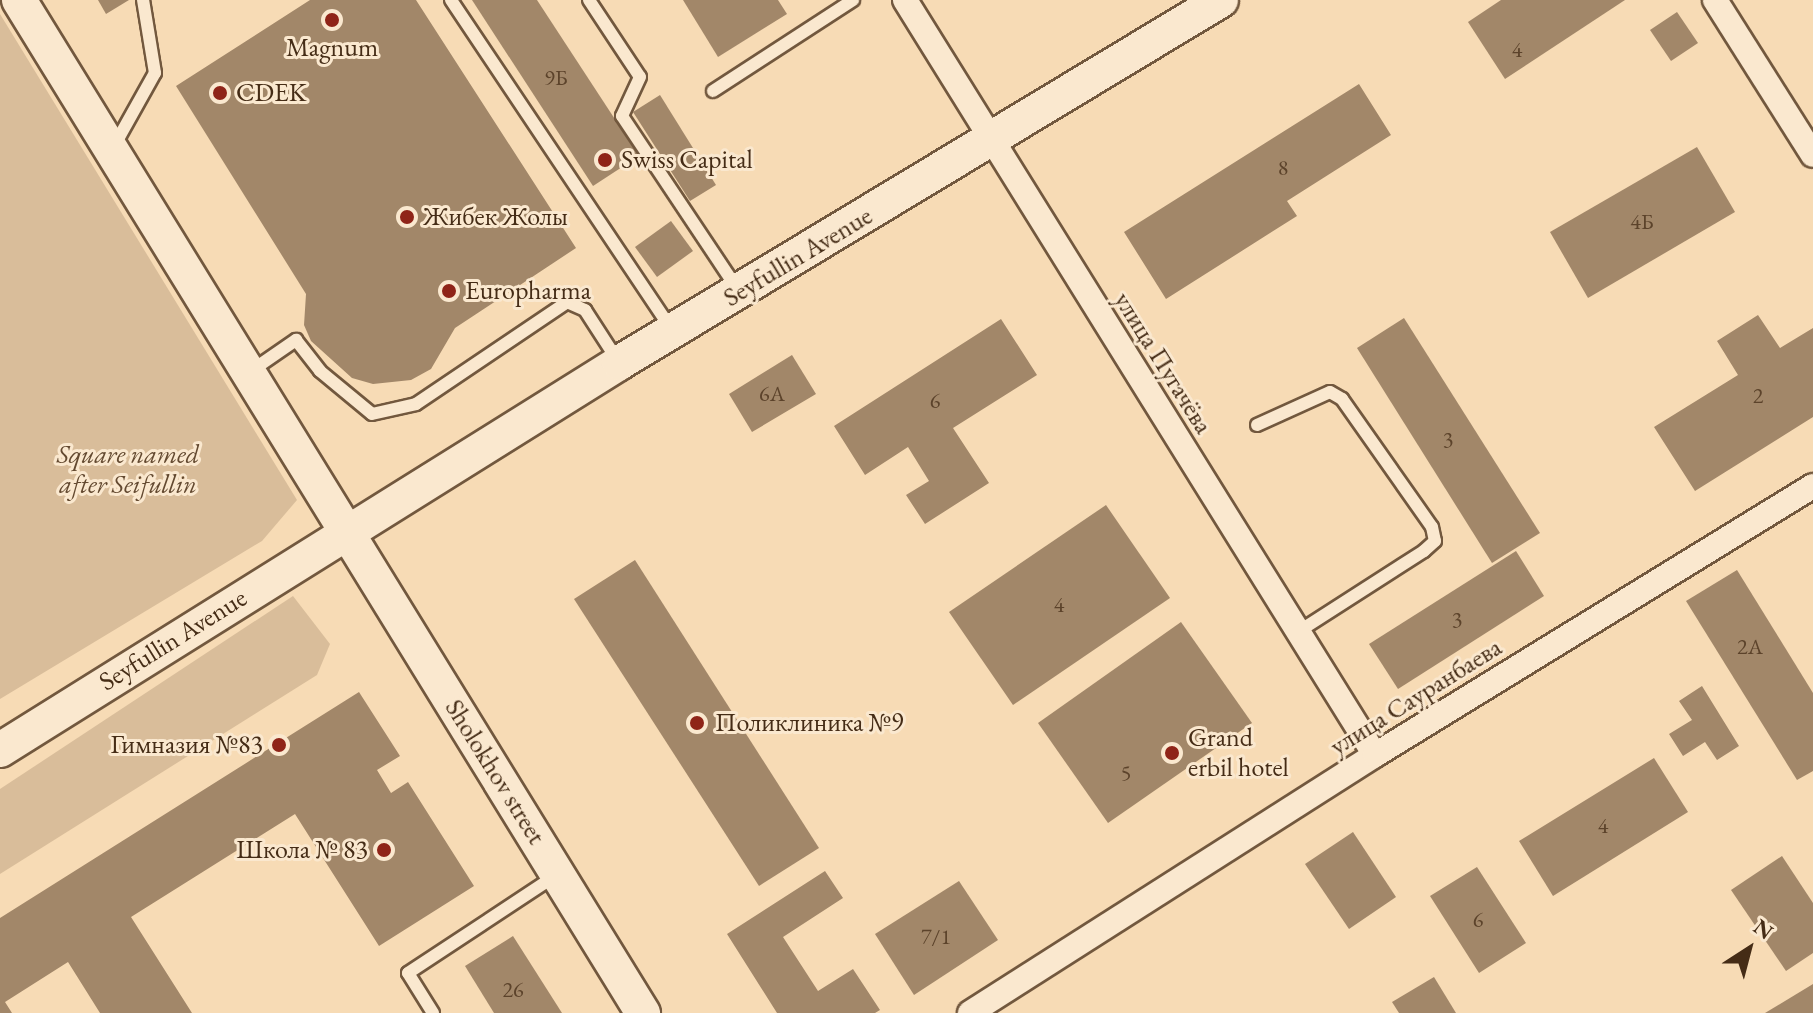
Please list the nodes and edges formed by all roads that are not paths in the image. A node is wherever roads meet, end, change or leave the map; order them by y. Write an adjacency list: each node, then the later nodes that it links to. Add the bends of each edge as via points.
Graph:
1 (19, 0): 11 (main road, Sholokhov street)
2 (143, 0): 11 (lane, via 155,73)
3 (451, 0): 14 (lane)
4 (589, 0): 13 (lane, via 640,77 622,116)
5 (853, 0): 9 (lane)
6 (905, 0): 10 (street, улица Пугачёва)
7 (1715, 0): 12 (street)
8 (1215, 2): 10 (main road, Seyfullin Avenue)
9 (713, 91)
10 (991, 140): 13 (main road, Seyfullin Avenue); 20 (street, улица Пугачёва)
11 (112, 151): 16 (main road, Sholokhov street)
12 (1813, 155)
13 (739, 292): 14 (main road, Seyfullin Avenue)
14 (673, 332): 15 (main road, Seyfullin Avenue)
15 (619, 363): 16 (lane, via 585,310 567,302 416,404 387,411 372,414 320,371 296,340); 19 (main road, Seyfullin Avenue)
16 (248, 372): 19 (main road, Sholokhov street)
17 (1257, 425): 20 (lane, via 1330,392 1342,399 1432,527 1435,541)
18 (1813, 486): 22 (street, улица Сауранбаева)
19 (361, 523): 21 (main road, Seyfullin Avenue); 23 (main road, Sholokhov street)
20 (1298, 632): 22 (street, улица Пугачёва)
21 (0, 750)
22 (1375, 755): 26 (street, улица Сауранбаева)
23 (558, 875): 24 (lane, via 408,973); 25 (main road, Sholokhov street)
24 (433, 1013)
25 (643, 1013)
26 (970, 1013)

